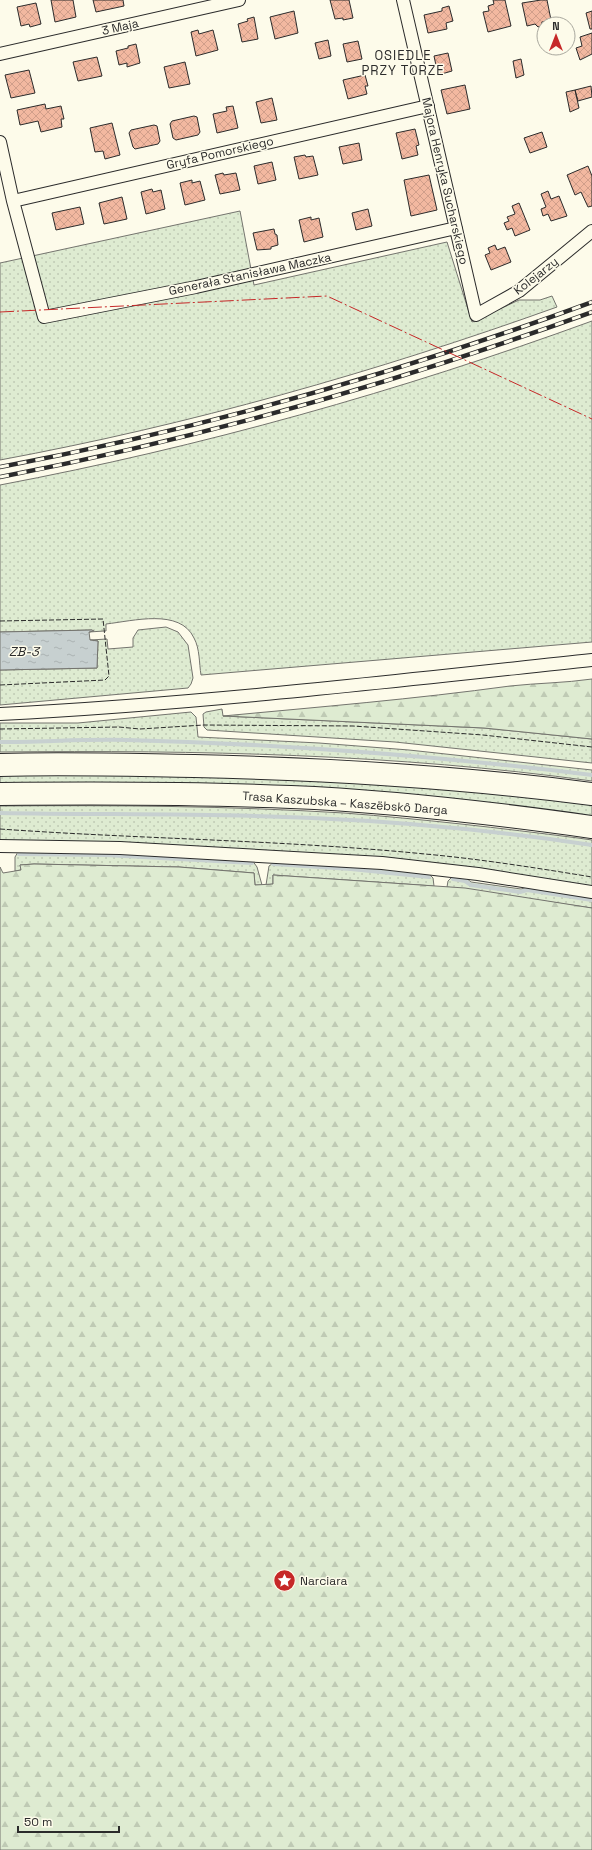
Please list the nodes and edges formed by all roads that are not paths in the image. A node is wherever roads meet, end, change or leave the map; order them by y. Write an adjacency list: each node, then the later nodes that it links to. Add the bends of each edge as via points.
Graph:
1 (239, 0): 3 (street, 3 Maja)
2 (403, 0): 4 (street, Majora Henryka Sucharskiego)
3 (0, 54)
4 (428, 106): 6 (street, Gryfa Pomorskiego); 7 (street, Majora Henryka Sucharskiego)
5 (0, 142): 6 (street)
6 (13, 201): 7 (street, Generała Stanisława Maczka, via 44,317 196,287)
7 (456, 228): 9 (street, Majora Henryka Sucharskiego)
8 (592, 231): 9 (street, Kolejarzy, via 519,292)
9 (476, 315)
10 (592, 660): 11 (street, via 198,700)
11 (0, 714)
12 (0, 765): 14 (highway, via 116,764 292,768 441,778)
13 (0, 794): 15 (highway, Trasa Kaszubska – Kaszëbskô Darga, via 291,796 446,809)
14 (592, 794)
15 (592, 827)
16 (0, 846): 17 (street, via 120,848 375,863 478,874)
17 (592, 892)

